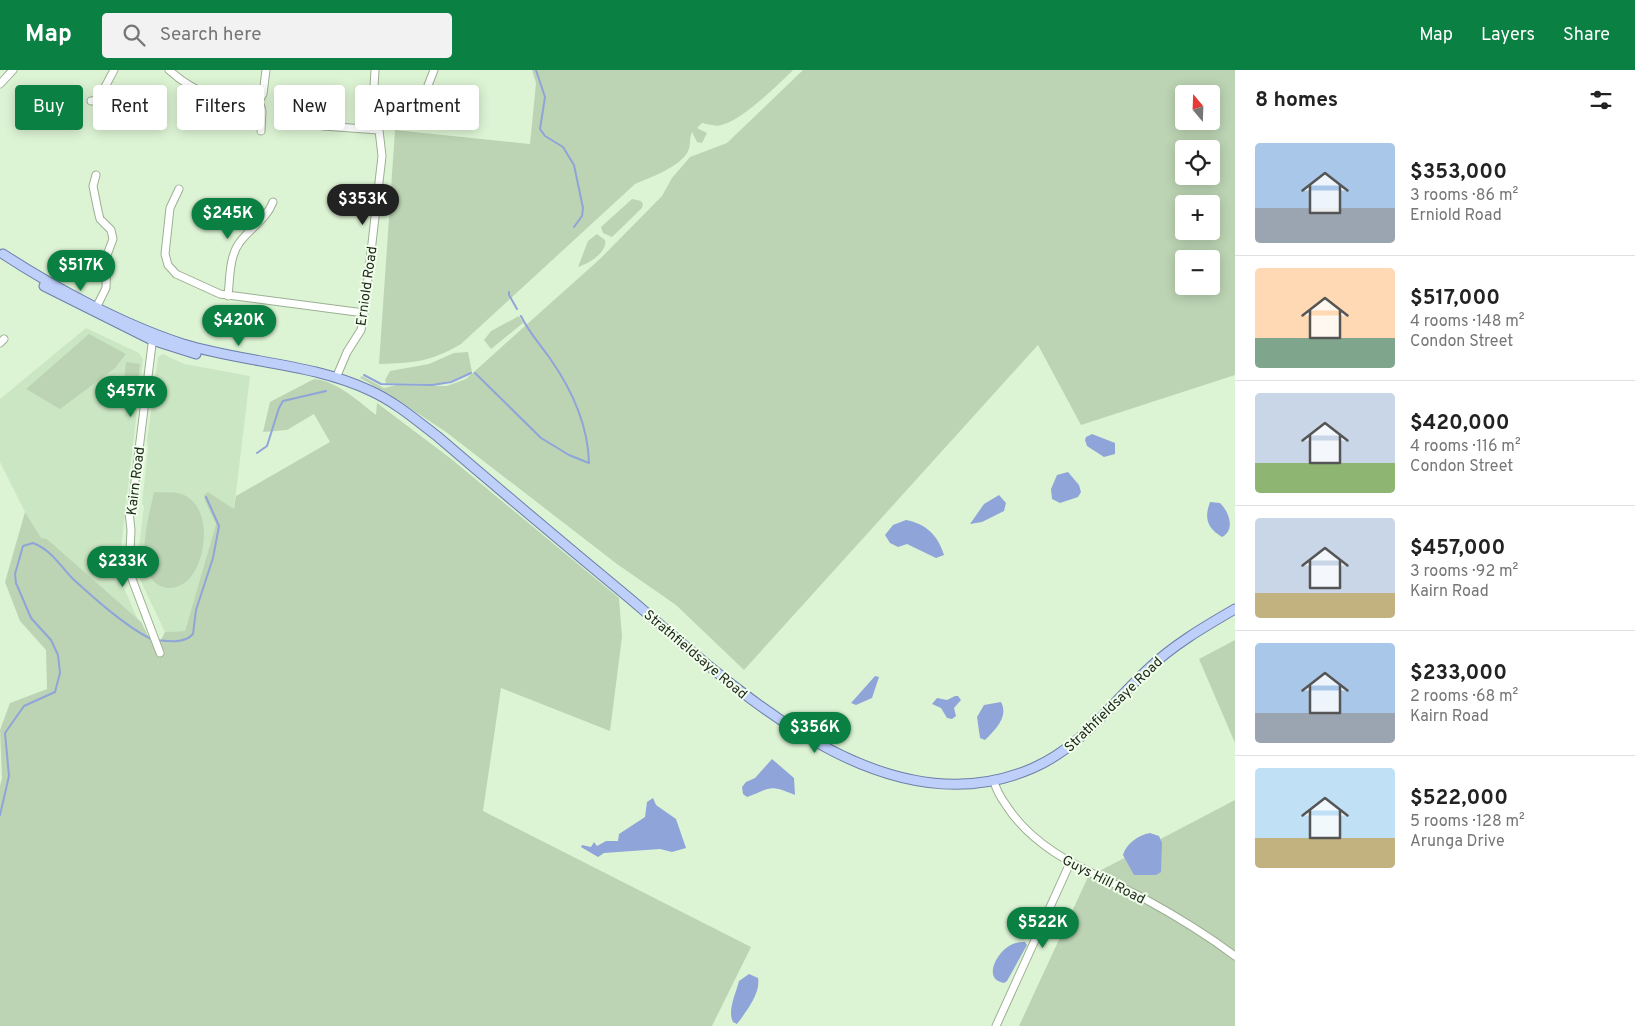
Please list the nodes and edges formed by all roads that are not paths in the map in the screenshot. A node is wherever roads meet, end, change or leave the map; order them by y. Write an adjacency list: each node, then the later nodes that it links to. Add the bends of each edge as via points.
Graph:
1 (13, 70): 7 (street)
2 (114, 70): 8 (street)
3 (169, 70): 9 (street)
4 (266, 70): 12 (street)
5 (375, 70): 10 (street, Erniold Road)
6 (434, 70): 11 (street)
7 (0, 84)
8 (106, 85)
9 (192, 85)
10 (375, 85)
11 (428, 85)
12 (264, 86)
13 (379, 130): 20 (street, Erniold Road, via 382,156)
14 (96, 175): 19 (street, via 93,186 100,219 113,235 106,265 106,288)
15 (179, 189): 18 (street, via 170,208 165,254 168,265 176,274)
16 (273, 202): 18 (street, via 267,215 237,246)
17 (2, 252): 19 (main road, via 38,277); 21 (main road, via 29,277 57,294)
18 (228, 296): 20 (street)
19 (97, 306): 21 (main road)
20 (364, 313): 22 (street, Erniold Road, via 361,330)
21 (153, 336): 22 (main road, Strathfieldsaye Road); 24 (street, Kairn Road, via 129,512 132,530 129,566 134,588)
22 (336, 378): 25 (main road, Strathfieldsaye Road, via 373,392 415,420 728,681 787,725 899,778 941,785)
23 (1235, 609): 25 (main road, Strathfieldsaye Road, via 1171,649 1063,752 1031,769)
24 (160, 653)
25 (994, 781): 26 (street, Guys Hill Road, via 1024,829 1048,850)
26 (1070, 863): 27 (street, Guys Hill Road, via 1147,900); 28 (street)
27 (1235, 956)
28 (996, 1026)

